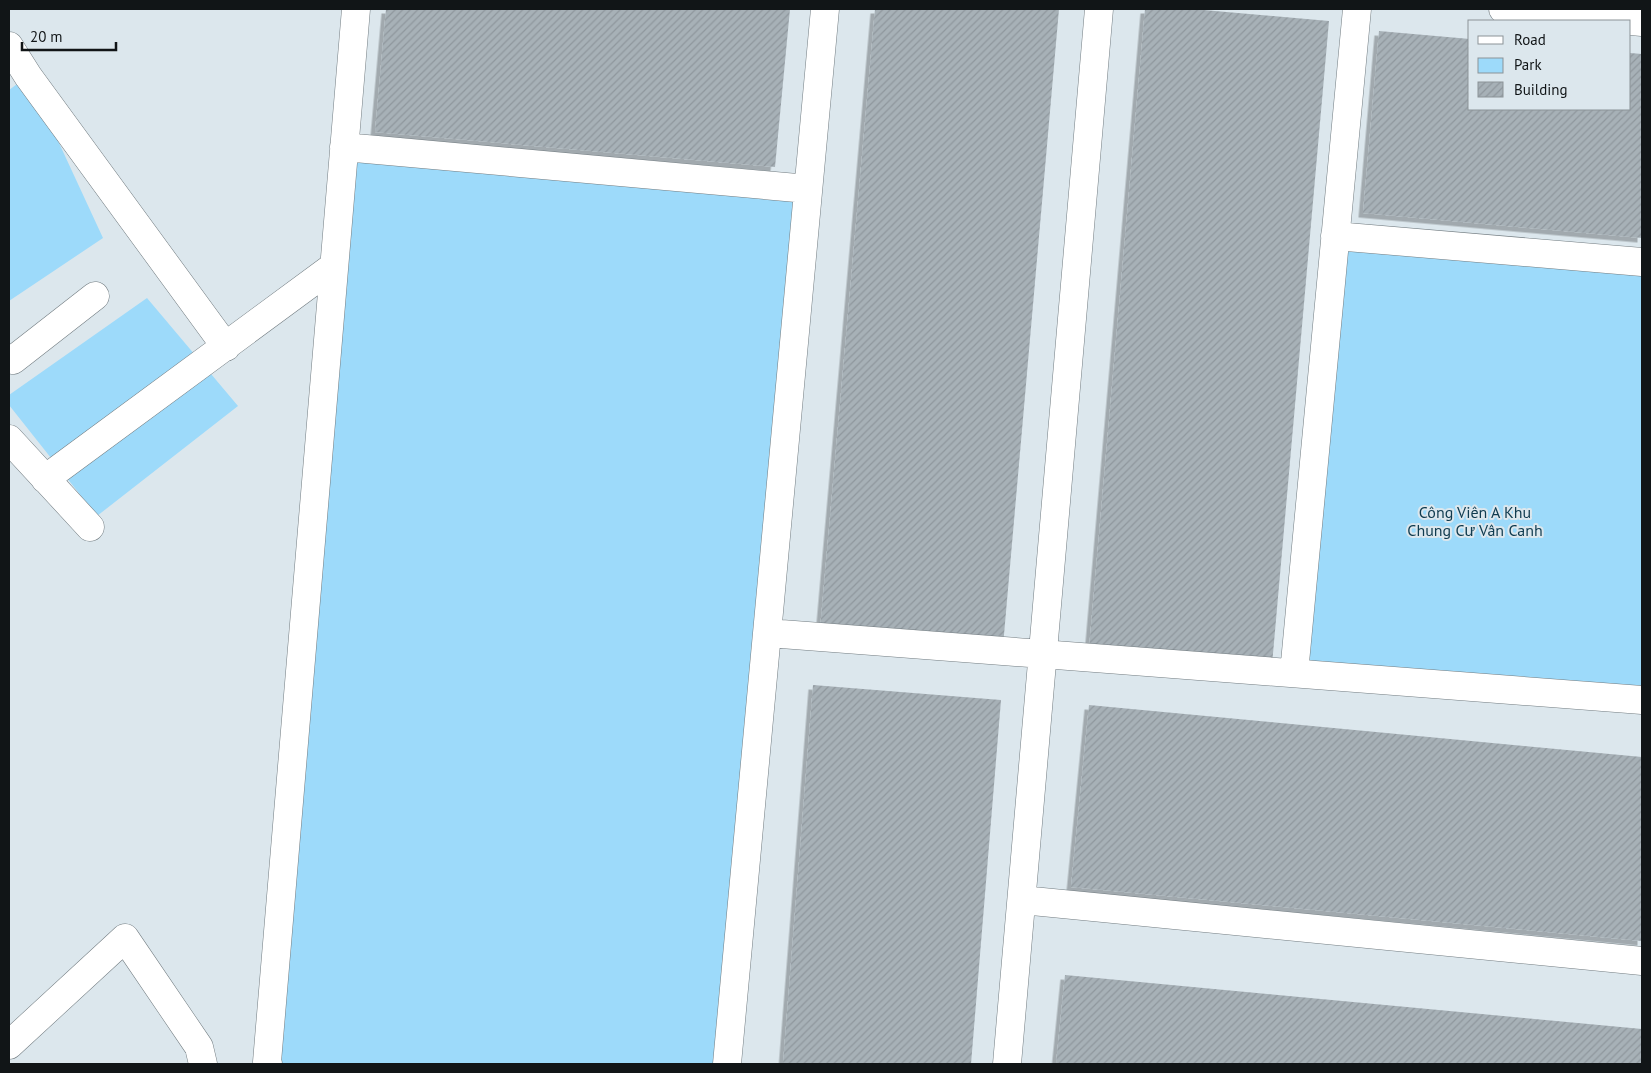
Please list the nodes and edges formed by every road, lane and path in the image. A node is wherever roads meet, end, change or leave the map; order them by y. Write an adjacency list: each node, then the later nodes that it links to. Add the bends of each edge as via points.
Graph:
1 (356, 9): 9 (street)
2 (825, 9): 10 (street)
3 (1099, 9): 21 (street)
4 (1357, 9): 11 (street)
5 (1503, 9): 6 (street)
6 (1621, 20)
7 (9, 46): 8 (street)
8 (19, 83): 15 (street)
9 (344, 147): 10 (street); 13 (street)
10 (808, 190): 20 (street)
11 (1335, 236): 12 (street); 22 (street)
12 (1642, 262)
13 (334, 266): 15 (street); 28 (street)
14 (95, 296): 16 (street, via 13,360)
15 (226, 347): 18 (street)
16 (9, 358)
17 (9, 439): 18 (street)
18 (45, 479): 19 (street)
19 (90, 527)
20 (768, 633): 21 (street); 29 (street)
21 (1043, 655): 22 (street); 24 (street)
22 (1294, 673): 23 (street)
23 (1642, 700)
24 (1022, 900): 25 (street); 30 (street)
25 (1642, 962)
26 (9, 1045): 27 (street, via 125,938 199,1047)
27 (202, 1064)
28 (268, 1064)
29 (727, 1064)
30 (1007, 1064)

